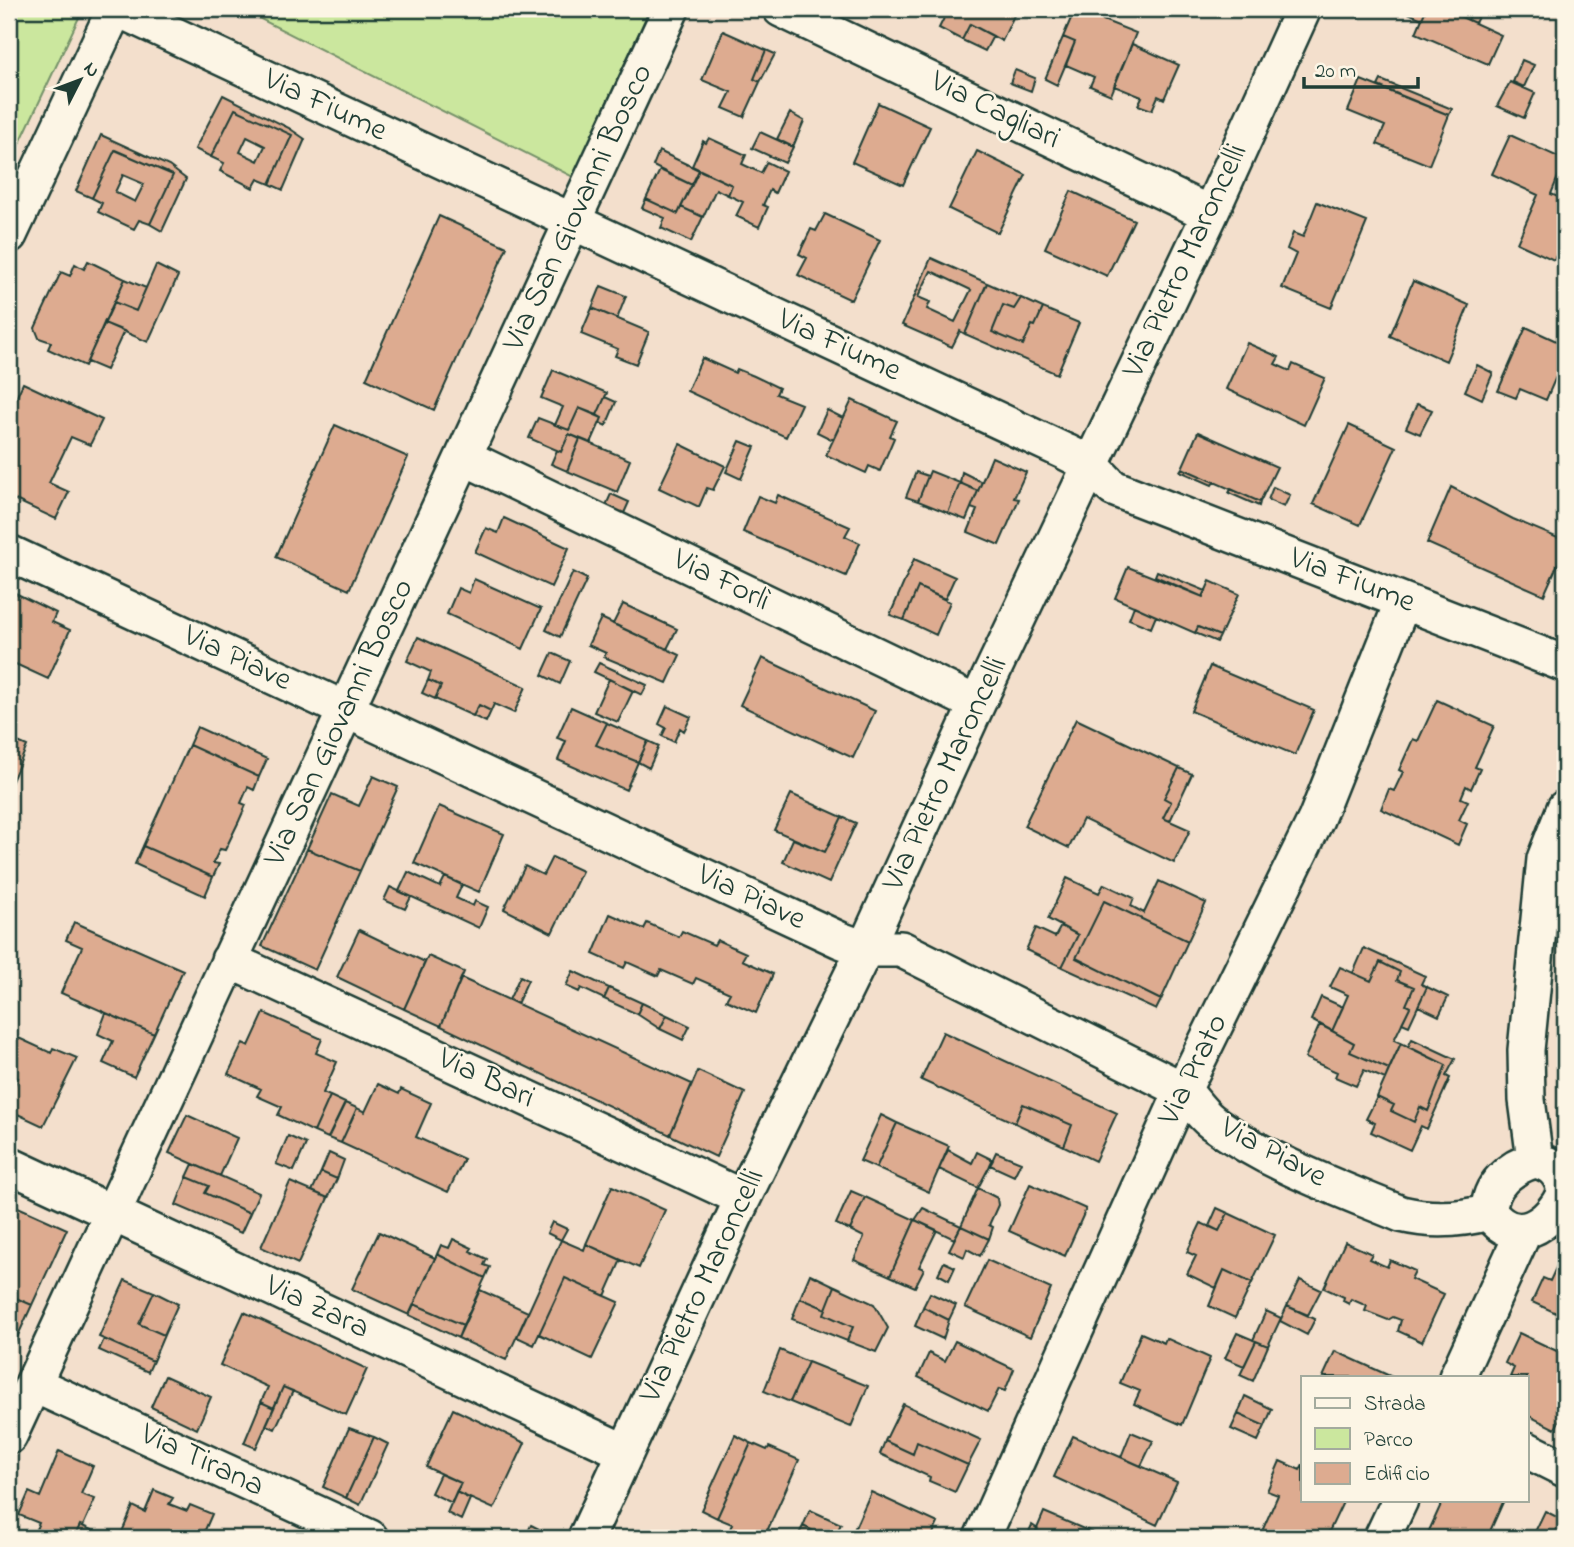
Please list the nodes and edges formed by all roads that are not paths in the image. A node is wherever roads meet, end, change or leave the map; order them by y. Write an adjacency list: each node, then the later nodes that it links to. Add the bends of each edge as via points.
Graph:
1 (117, 9): 6 (street, Via Fiume); 7 (street)
2 (671, 9): 6 (street, Via San Giovanni Bosco)
3 (781, 9): 5 (street, Via Cagliari)
4 (1303, 9): 5 (street, Via Pietro Maroncelli)
5 (1210, 214): 9 (street, Via Pietro Maroncelli)
6 (573, 221): 8 (street, Via San Giovanni Bosco); 9 (street, Via Fiume)
7 (9, 235)
8 (464, 457): 13 (street, Via Forlì); 14 (street, Via San Giovanni Bosco)
9 (1090, 464): 11 (street, Via Fiume, via 1113,488); 13 (street, Via Pietro Maroncelli)
10 (9, 553): 14 (street, Via Piave)
11 (1403, 601): 12 (street, Via Fiume); 18 (street, Via Prato, via 1316,819)
12 (1565, 664)
13 (977, 704): 16 (street, Via Pietro Maroncelli)
14 (345, 710): 16 (street, Via Piave); 17 (street, Via San Giovanni Bosco)
15 (1565, 808): 19 (street, via 1545,859 1526,1050)
16 (865, 949): 18 (street, Via Piave, via 901,949); 21 (street, Via Pietro Maroncelli)
17 (229, 960): 21 (street, Via Bari); 23 (street, Via San Giovanni Bosco)
18 (1183, 1090): 22 (street, Via Piave, via 1210,1120 1246,1144 1401,1214 1448,1219); 34 (street, Via Prato)
19 (1535, 1160): 22 (street, via 1502,1179 1492,1194); 24 (street, via 1552,1166 1563,1180 1565,1192 1547,1219)
20 (9, 1165): 23 (street, Via Zara)
21 (743, 1198): 29 (street, Via Pietro Maroncelli)
22 (1489, 1212): 24 (street, via 1508,1230)
23 (111, 1213): 26 (street, Via San Giovanni Bosco); 29 (street, Via Zara)
24 (1524, 1231): 25 (street)
25 (1457, 1376)
26 (33, 1384): 27 (street, Via San Giovanni Bosco); 32 (street, Via Tirana)
27 (9, 1436)
28 (1528, 1450): 30 (street)
29 (625, 1452): 33 (street, Via Pietro Maroncelli)
30 (1565, 1469)
31 (1399, 1502): 35 (street)
32 (370, 1538)
33 (586, 1538)
34 (982, 1538)
35 (1382, 1538)

